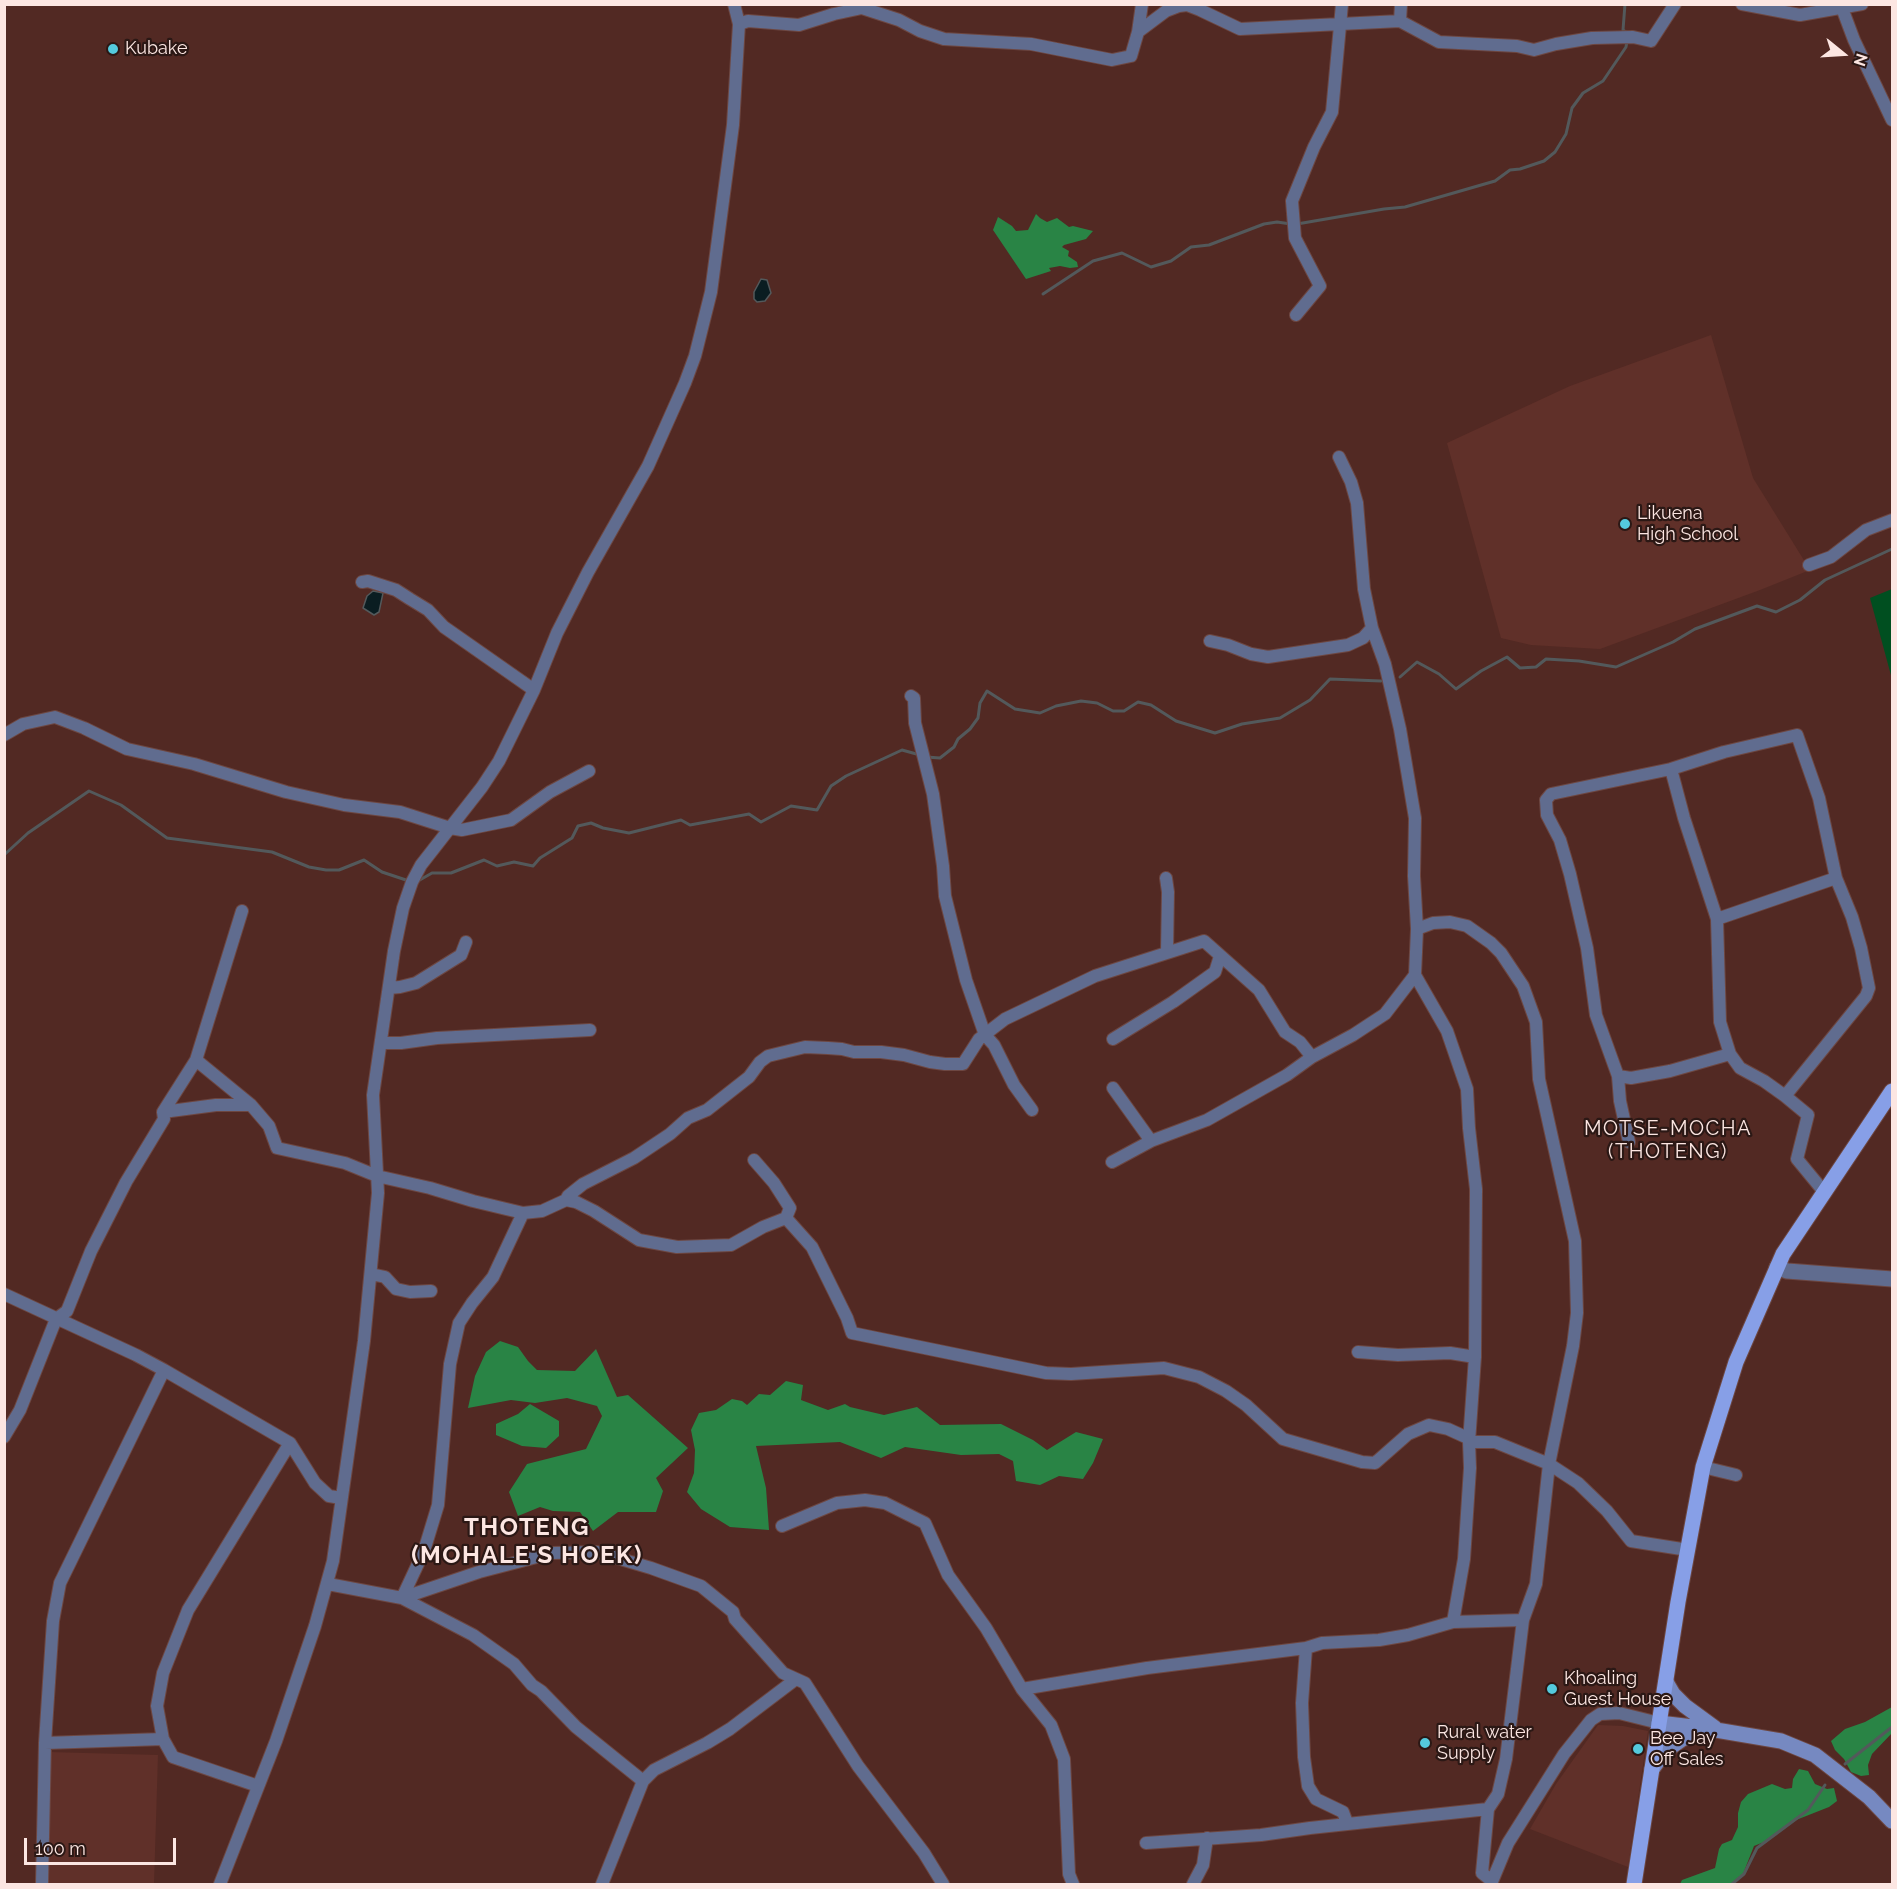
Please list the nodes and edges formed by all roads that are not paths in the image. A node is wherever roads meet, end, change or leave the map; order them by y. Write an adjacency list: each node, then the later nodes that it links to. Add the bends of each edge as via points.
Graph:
1 (734, 4): 11 (street)
2 (1142, 4): 13 (street)
3 (1342, 4): 12 (street)
4 (1401, 4): 10 (street)
5 (1675, 4): 10 (street, via 1651,41 1633,37 1592,39 1534,50 1439,42)
6 (1742, 4): 9 (street, via 1800,15)
7 (1862, 4): 9 (street)
8 (863, 6): 11 (street, via 800,25 748,21); 13 (street, via 944,39 1031,44 1112,60 1131,56)
9 (1842, 8): 14 (street)
10 (1400, 21): 12 (street)
11 (739, 24): 22 (street, via 733,125 711,292 695,356 648,466 567,613)
12 (1341, 24): 13 (street, via 1240,29 1200,10 1179,6); 15 (street, via 1332,112 1292,201 1295,238 1320,286)
13 (1138, 32)
14 (1893, 120)
15 (1296, 315)
16 (1339, 457): 20 (street, via 1357,503 1364,589)
17 (1893, 520): 18 (street, via 1866,530 1831,557)
18 (1809, 565)
19 (362, 582): 22 (street, via 396,590 428,610 444,627)
20 (1372, 628): 21 (street, via 1348,645 1268,657); 32 (street, via 1400,729 1415,818)
21 (1210, 641)
22 (534, 690): 27 (street, via 499,761)
23 (911, 696): 39 (street, via 933,794 950,916)
24 (4, 735): 27 (street, via 23,724 55,717 127,749 317,799 400,812)
25 (1671, 769): 29 (street, via 1797,735 1819,798); 31 (street); 45 (street, via 1551,794 1546,800 1547,815 1560,840 1570,874 1587,948 1596,1015)
26 (589, 771): 27 (street, via 511,820 462,830)
27 (450, 828): 37 (street, via 412,882 403,908)
28 (1166, 878): 34 (street)
29 (1836, 878): 31 (street); 48 (street, via 1852,917 1869,988)
30 (242, 910): 44 (street)
31 (1717, 919): 42 (street, via 1720,1022)
32 (1417, 928): 36 (street); 73 (street, via 1450,922 1467,926 1491,943 1523,986 1536,1022 1539,1079 1575,1241 1577,1313)
33 (466, 942): 37 (street, via 461,955 416,983)
34 (1167, 952): 35 (street, via 1204,940); 39 (street, via 1095,976 1005,1019)
35 (1220, 956): 40 (street, via 1215,972); 43 (street, via 1259,990 1285,1032)
36 (1414, 975): 43 (street, via 1385,1014); 68 (street, via 1447,1031 1467,1089 1476,1188)
37 (389, 988): 41 (street)
38 (590, 1030): 41 (street)
39 (985, 1035): 50 (street); 58 (street, via 963,1064 937,1063 904,1054 805,1047 768,1056 749,1077 707,1110 688,1118 634,1158 583,1184)
40 (1113, 1039)
41 (381, 1042): 56 (street, via 373,1095)
42 (1730, 1054): 45 (street, via 1670,1071 1631,1078); 48 (street, via 1740,1068)
43 (1312, 1057): 52 (street, via 1206,1120)
44 (196, 1060): 49 (street); 51 (street)
45 (1618, 1076): 53 (street)
46 (1113, 1088): 52 (street)
47 (1893, 1091): 57 (main road)
48 (1785, 1096): 57 (street, via 1808,1114 1797,1159)
49 (251, 1105): 51 (street); 56 (street, via 269,1126 277,1148 345,1163)
50 (1032, 1110)
51 (164, 1112): 66 (street, via 164,1119 91,1251 67,1311)
52 (1151, 1141): 55 (street)
53 (1629, 1142)
54 (754, 1160): 60 (street, via 790,1208)
55 (1112, 1162)
56 (377, 1176): 59 (street); 62 (street)
57 (1825, 1193): 61 (main road)
58 (566, 1200): 59 (street, via 543,1211); 60 (street, via 576,1202 639,1240 677,1246 731,1245)
59 (523, 1213): 80 (street, via 493,1277 459,1323 450,1364 438,1505 424,1551)
60 (786, 1218): 71 (street, via 812,1247 852,1333 1046,1372 1164,1368 1199,1377 1226,1391 1283,1439 1362,1462 1375,1463 1408,1434 1429,1425)
61 (1777, 1267): 63 (street); 74 (main road, via 1736,1362)
62 (371, 1274): 64 (street, via 385,1277 396,1289); 76 (street)
63 (1893, 1279)
64 (431, 1291)
65 (4, 1294): 66 (street)
66 (56, 1319): 69 (street); 70 (street, via 20,1410)
67 (1358, 1352): 68 (street)
68 (1475, 1357): 71 (street)
69 (164, 1370): 72 (street); 90 (street, via 60,1583 53,1621)
70 (4, 1437)
71 (1470, 1440): 73 (street, via 1495,1442); 82 (street, via 1464,1559)
72 (290, 1443): 76 (street, via 315,1483 329,1496); 89 (street, via 188,1610 163,1673 157,1706)
73 (1549, 1464): 78 (street, via 1578,1483 1631,1541); 81 (street, via 1536,1584)
74 (1702, 1467): 75 (street); 78 (main road)
75 (1736, 1475)
76 (341, 1498): 79 (street)
77 (782, 1526): 86 (street, via 837,1503 865,1500 885,1503 925,1523 948,1575 986,1628)
78 (1688, 1550): 85 (main road)
79 (328, 1584): 80 (street); 93 (street)
80 (402, 1598): 84 (street, via 552,1553 597,1552 701,1586 733,1612 783,1672); 92 (street, via 473,1635 514,1664 576,1726)
81 (1523, 1620): 82 (street); 94 (street, via 1506,1759 1498,1794)
82 (1453, 1622): 83 (street, via 1408,1635)
83 (1306, 1648): 86 (street); 96 (street, via 1302,1703 1308,1786 1316,1799 1343,1812)
84 (796, 1679): 92 (street, via 730,1729 654,1770); 103 (street, via 805,1683 854,1761)
85 (1666, 1682): 87 (main road); 88 (main road, via 1673,1694)
86 (1022, 1689): 104 (street, via 1050,1725 1064,1759 1069,1874)
87 (1659, 1723): 88 (main road); 91 (main road); 99 (street, via 1619,1713 1600,1714 1591,1720 1564,1754 1508,1843)
88 (1714, 1730): 91 (main road, via 1682,1739 1665,1751); 95 (main road, via 1781,1741 1815,1755)
89 (163, 1739): 90 (street); 93 (street, via 173,1757)
90 (45, 1743): 100 (street)
91 (1652, 1769): 106 (main road)
92 (643, 1781): 102 (street)
93 (258, 1786): 101 (street)
94 (1488, 1809): 96 (street); 99 (street, via 1482,1873)
95 (1893, 1821)
96 (1347, 1823): 97 (street)
97 (1207, 1838): 98 (street); 105 (street, via 1203,1865)
98 (1146, 1843)
99 (1491, 1882)
100 (42, 1884)
101 (220, 1884)
102 (602, 1884)
103 (943, 1884)
104 (1073, 1884)
105 (1193, 1884)
106 (1634, 1884)

